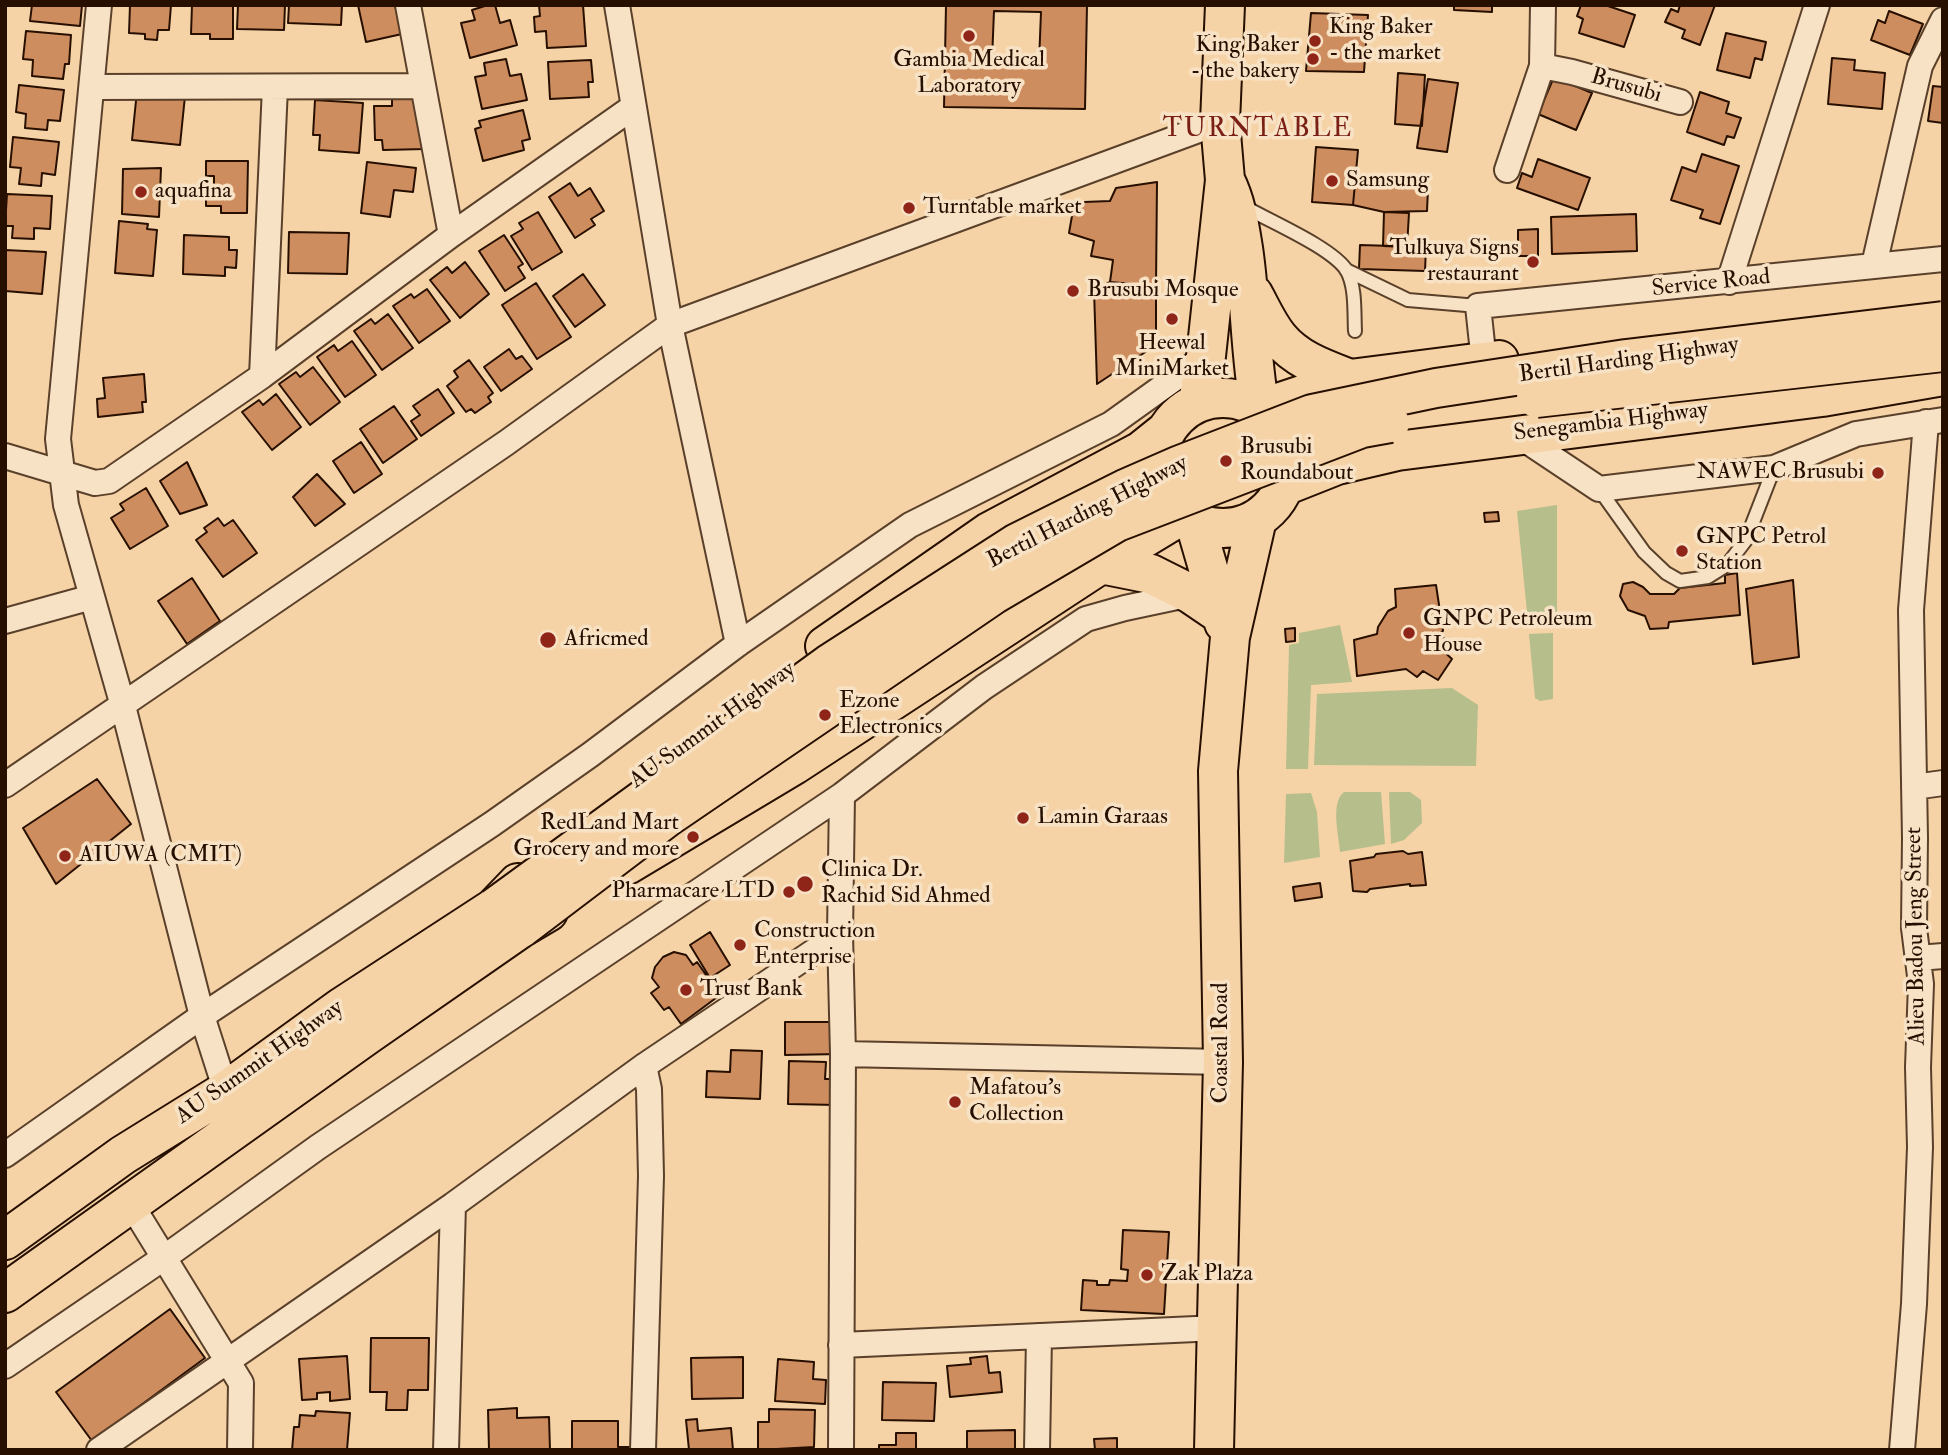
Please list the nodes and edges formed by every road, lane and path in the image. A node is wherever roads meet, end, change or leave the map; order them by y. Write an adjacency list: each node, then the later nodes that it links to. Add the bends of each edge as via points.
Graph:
1 (99, 5): 12 (street)
2 (408, 5): 10 (street)
3 (617, 5): 14 (street)
4 (1225, 5): 15 (main road)
5 (1543, 5): 9 (street)
6 (1817, 5): 22 (street)
7 (1943, 20): 8 (street)
8 (1931, 65): 20 (street)
9 (1542, 66): 13 (street, Brusubi); 16 (street)
10 (423, 86): 11 (street); 18 (street)
11 (275, 87): 12 (street); 32 (street)
12 (93, 88): 42 (street, via 58,439)
13 (1680, 103)
14 (633, 107): 18 (street); 27 (street)
15 (1220, 122): 17 (main road); 27 (street)
16 (1507, 170)
17 (1230, 191): 21 (lane); 23 (main road); 30 (main road)
18 (451, 235): 32 (street)
19 (1943, 259): 20 (street, Service Road)
20 (1874, 265): 22 (street, Service Road)
21 (1346, 270): 24 (lane, via 1408,300); 28 (lane, via 1354,297)
22 (1729, 282): 24 (street, Service Road)
23 (1248, 286): 34 (main road, via 1290,349 1309,363); 36 (main road)
24 (1478, 306): 31 (street)
25 (1943, 308): 31 (main road, via 1886,309)
26 (1943, 321): 57 (main road, Bertil Harding Highway, bridge, via 1626,359 1436,388 1312,414 1180,465 1017,543 829,664)
27 (670, 325): 51 (street); 52 (street)
28 (1355, 331)
29 (1943, 352): 57 (main road, Bertil Harding Highway, bridge, via 1510,401 1362,428 1117,522 993,595 666,818)
30 (1206, 356): 35 (main road); 51 (street, via 1111,424 910,525)
31 (1484, 362): 34 (main road)
32 (262, 376): 42 (street, via 109,481 95,483)
33 (1943, 376): 39 (main road, Senegambia Highway, via 1822,397)
34 (1350, 379): 36 (main road)
35 (1198, 403): 36 (main road, via 1230,399); 38 (main road, via 1180,414)
36 (1260, 409): 43 (main road, via 1285,444)
37 (1934, 421): 41 (street, via 1856,434); 55 (street, Alieu Badou Jeng Street, via 1911,610)
38 (1166, 431): 45 (main road, via 1158,473 1164,493); 57 (main road, AU Summit Highway, via 1141,451 989,532 562,835)
39 (1518, 435): 43 (main road, Senegambia Highway, via 1396,451 1337,465); 44 (street)
40 (5, 456): 42 (street)
41 (1774, 468): 44 (street); 44 (lane, via 1746,540 1727,565 1708,577 1680,581 1644,552)
42 (62, 472): 48 (street, via 66,506)
43 (1284, 486): 46 (main road, via 1273,505)
44 (1599, 489)
45 (1188, 519): 46 (main road, via 1215,528 1237,527); 47 (main road, AU Summit Highway); 49 (main road, Coastal Road)
46 (1257, 519): 49 (main road, Coastal Road)
47 (1101, 564): 49 (main road, via 1151,574); 57 (main road, AU Summit Highway, via 794,765)
48 (92, 597): 50 (street); 52 (street)
49 (1213, 615): 56 (street, via 1135,605 1086,619 984,687); 63 (main road, Coastal Road)
50 (5, 621)
51 (738, 644): 61 (street, via 503,816)
52 (122, 706): 54 (street); 61 (street)
53 (1943, 783): 55 (street)
54 (5, 785)
55 (1914, 787): 60 (street, Alieu Badou Jeng Street)
56 (842, 795): 58 (street); 70 (street, via 318,1147)
57 (507, 918): 65 (main road, AU Summit Highway, via 342,1007); 67 (main road, AU Summit Highway)
58 (840, 934): 62 (street); 64 (street)
59 (1943, 956): 60 (street)
60 (1918, 958): 84 (street, Alieu Badou Jeng Street, via 1920,1147)
61 (202, 1016): 65 (street); 66 (street)
62 (843, 1054): 63 (street); 74 (street)
63 (1223, 1062): 72 (main road, Coastal Road)
64 (644, 1066): 68 (street); 80 (street, via 649,1089 651,1176)
65 (226, 1091): 69 (main road, AU Summit Highway, via 123,1155)
66 (5, 1154)
67 (131, 1204): 70 (street); 71 (main road, AU Summit Highway)
68 (453, 1205): 75 (street); 79 (street)
69 (5, 1240)
70 (165, 1257): 75 (street); 76 (street)
71 (5, 1293)
72 (1218, 1328): 73 (street); 83 (main road, Coastal Road)
73 (1039, 1336): 74 (street); 82 (street)
74 (841, 1345): 81 (street)
75 (229, 1362): 77 (street); 78 (street, via 241,1383)
76 (5, 1366)
77 (99, 1450)
78 (240, 1450)
79 (446, 1450)
80 (643, 1450)
81 (841, 1450)
82 (1037, 1450)
83 (1214, 1450)
84 (1902, 1450)

